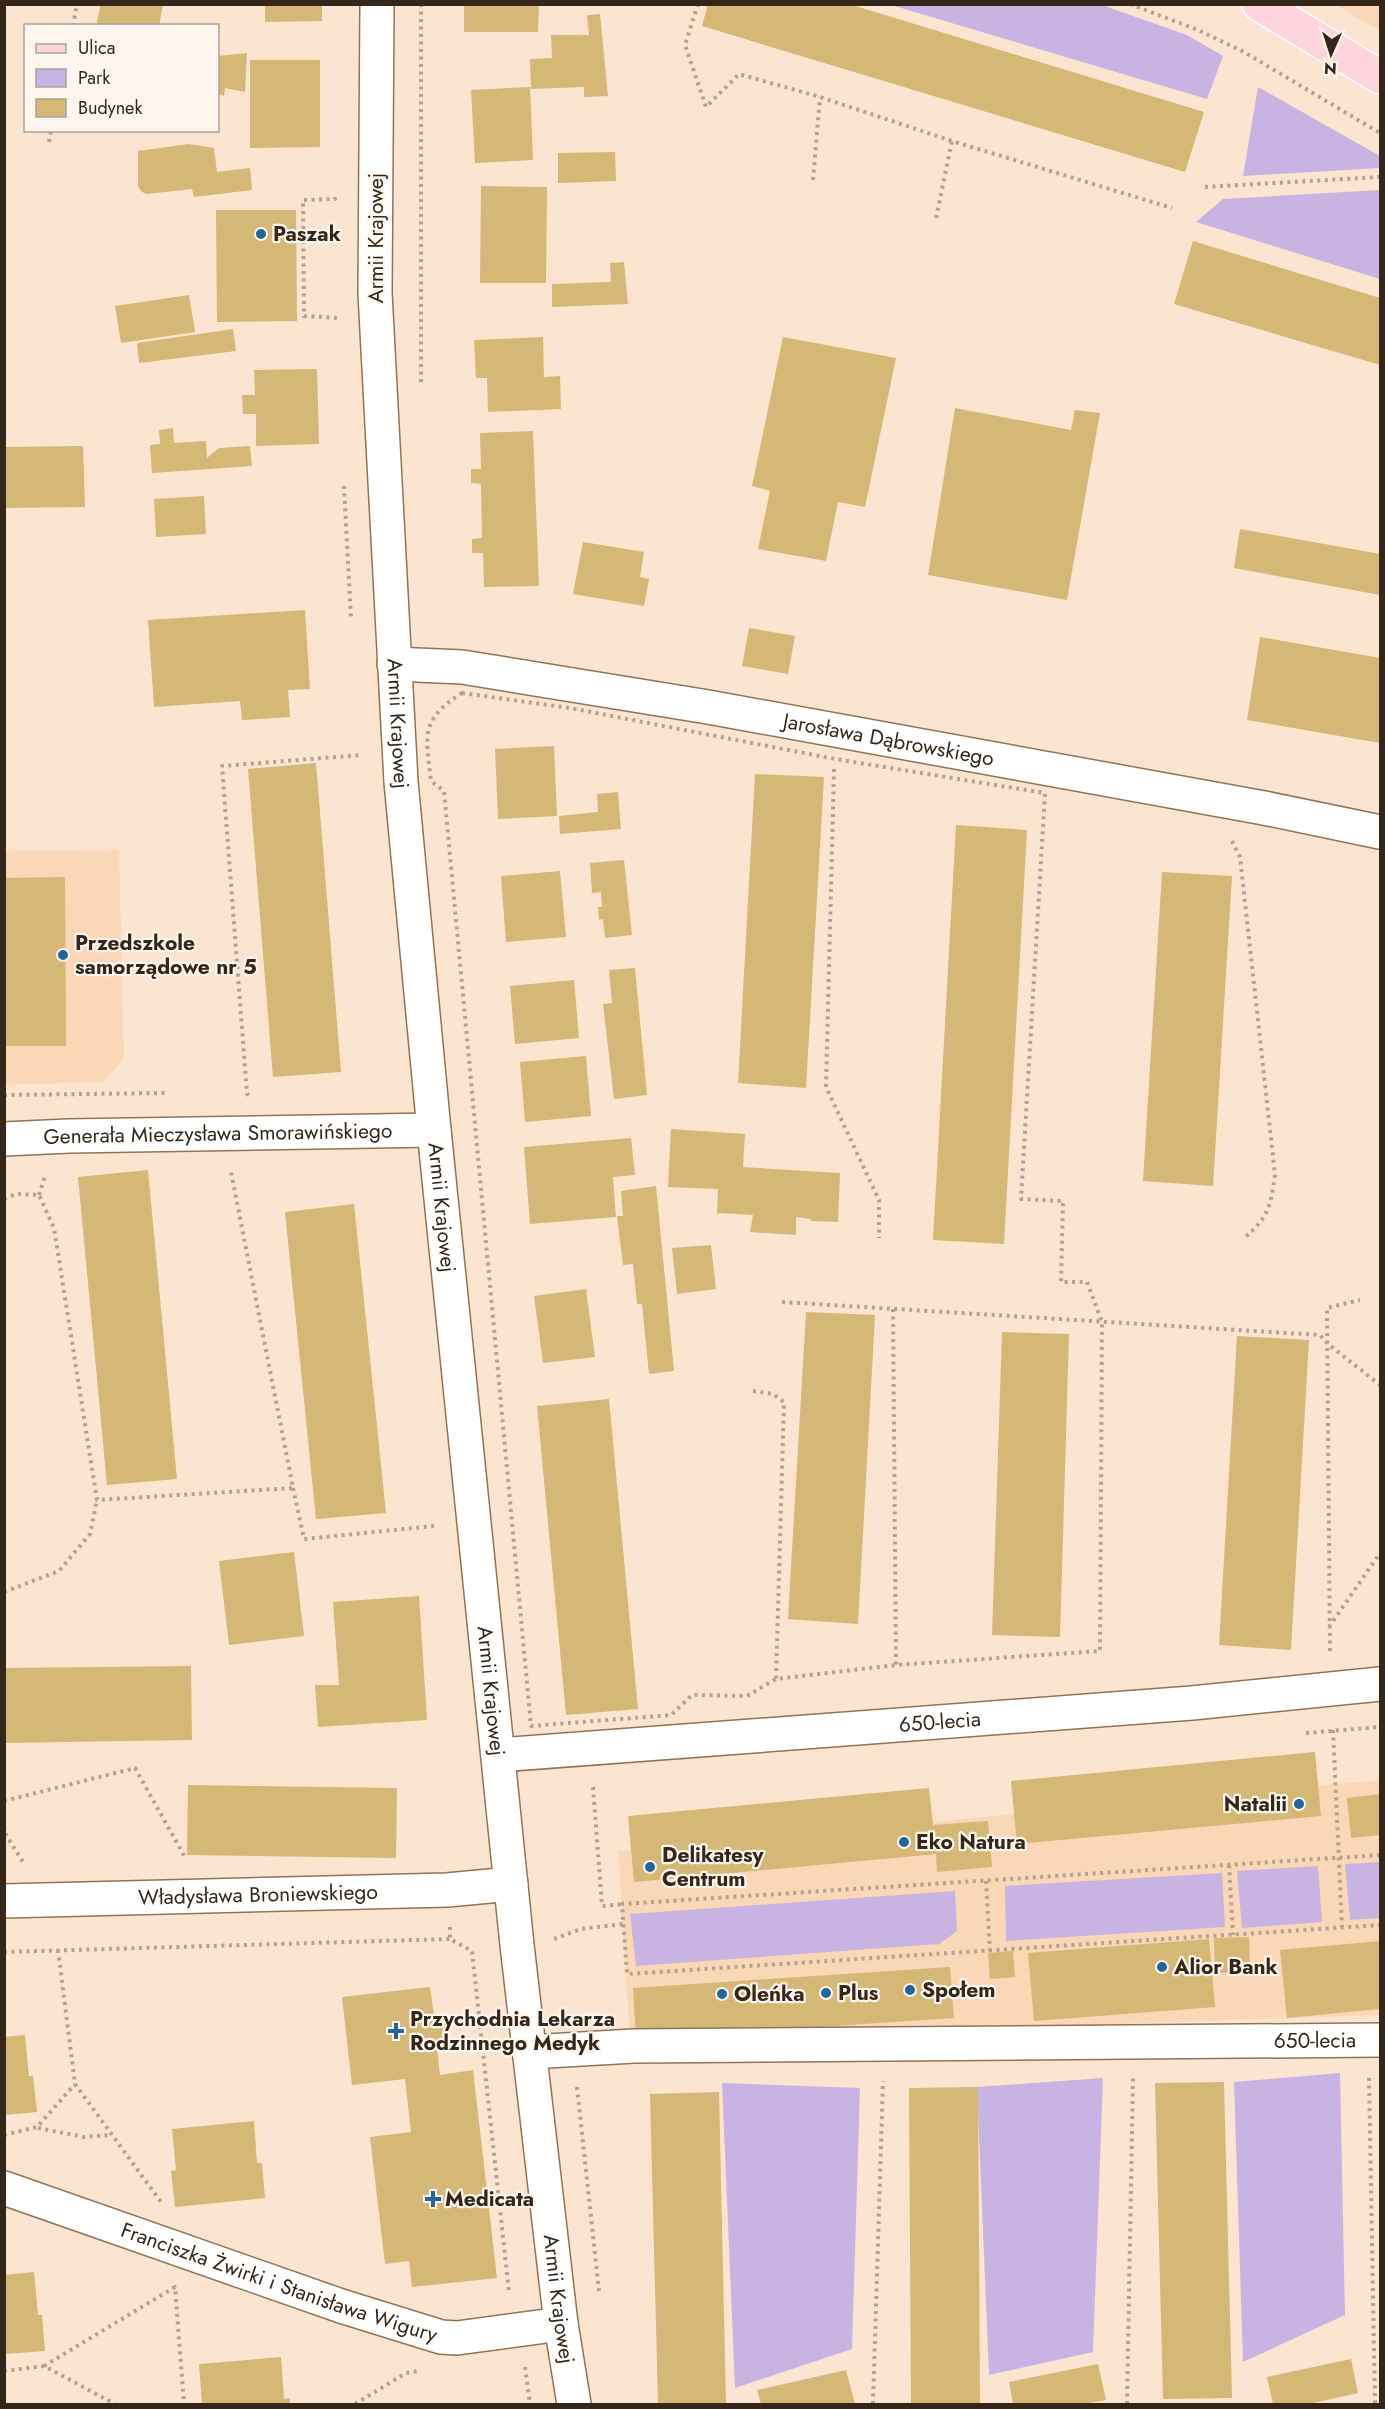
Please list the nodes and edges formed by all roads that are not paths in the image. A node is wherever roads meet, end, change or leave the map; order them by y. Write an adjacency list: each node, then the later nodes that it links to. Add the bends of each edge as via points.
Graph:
1 (377, 4): 4 (street, Armii Krajowej, via 375,293)
2 (1259, 4): 3 (main road)
3 (1380, 77)
4 (394, 664): 5 (street, Jarosława Dąbrowskiego, via 462,667 708,707); 6 (street, Armii Krajowej, via 401,782)
5 (1380, 832)
6 (434, 1130): 7 (street, Generała Mieczysława Smorawińskiego); 9 (street, Armii Krajowej)
7 (4, 1139)
8 (1380, 1684): 9 (street, 650-lecia, via 1192,1703)
9 (499, 1755): 10 (street, Armii Krajowej)
10 (511, 1884): 11 (street, Władysława Broniewskiego, via 447,1890); 12 (street, Armii Krajowej)
11 (4, 1901)
12 (530, 2052): 13 (street, 650-lecia, via 633,2046); 15 (street, Armii Krajowej)
13 (1375, 2053)
14 (4, 2188): 15 (street, Franciszka Żwirki i Stanisława Wigury, via 441,2337)
15 (561, 2324): 16 (street, Armii Krajowej)
16 (574, 2404)

